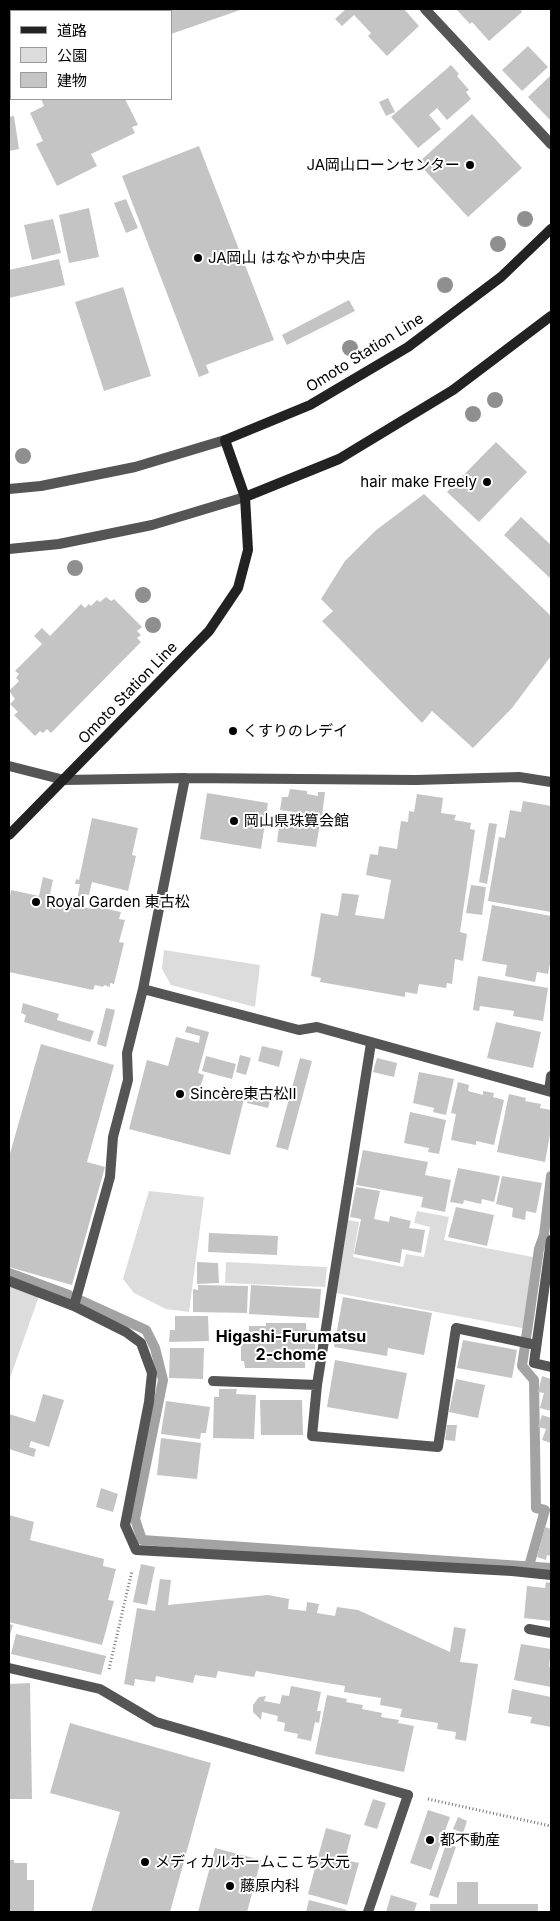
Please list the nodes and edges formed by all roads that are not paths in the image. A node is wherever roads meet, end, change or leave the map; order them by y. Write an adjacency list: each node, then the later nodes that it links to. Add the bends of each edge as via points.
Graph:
1 (425, 9): 2 (street)
2 (551, 144)
3 (551, 229): 5 (main road, Omoto Station Line, via 501,277 408,347 310,405)
4 (551, 316): 7 (main road, via 453,390 347,454)
5 (225, 440): 6 (street, via 135,467 41,486); 7 (main road, Omoto Station Line)
6 (9, 488)
7 (245, 497): 8 (street, via 152,525 60,544); 11 (main road, Omoto Station Line, via 248,550 238,588 210,631)
8 (9, 549)
9 (9, 766): 11 (street)
10 (184, 778): 11 (street); 12 (street, via 416,780 519,777); 14 (street)
11 (64, 780): 13 (main road, Omoto Station Line)
12 (551, 782)
13 (9, 835)
14 (143, 989): 15 (street, via 299,1030 317,1027); 20 (street, via 127,1053 128,1080 113,1136 110,1177)
15 (371, 1043): 17 (street); 24 (street)
16 (551, 1076): 17 (street)
17 (550, 1092)
18 (551, 1240): 21 (street)
19 (9, 1281): 20 (street)
20 (74, 1306): 25 (street, via 141,1343 152,1373 125,1525 136,1550)
21 (529, 1344): 22 (street, via 534,1363); 24 (street, via 456,1328 438,1447 312,1436)
22 (551, 1367)
23 (213, 1380): 24 (street)
24 (317, 1384)
25 (551, 1575)
26 (529, 1629): 27 (street)
27 (551, 1633)
28 (9, 1668): 29 (street, via 100,1689 156,1722 408,1795)
29 (368, 1912)

